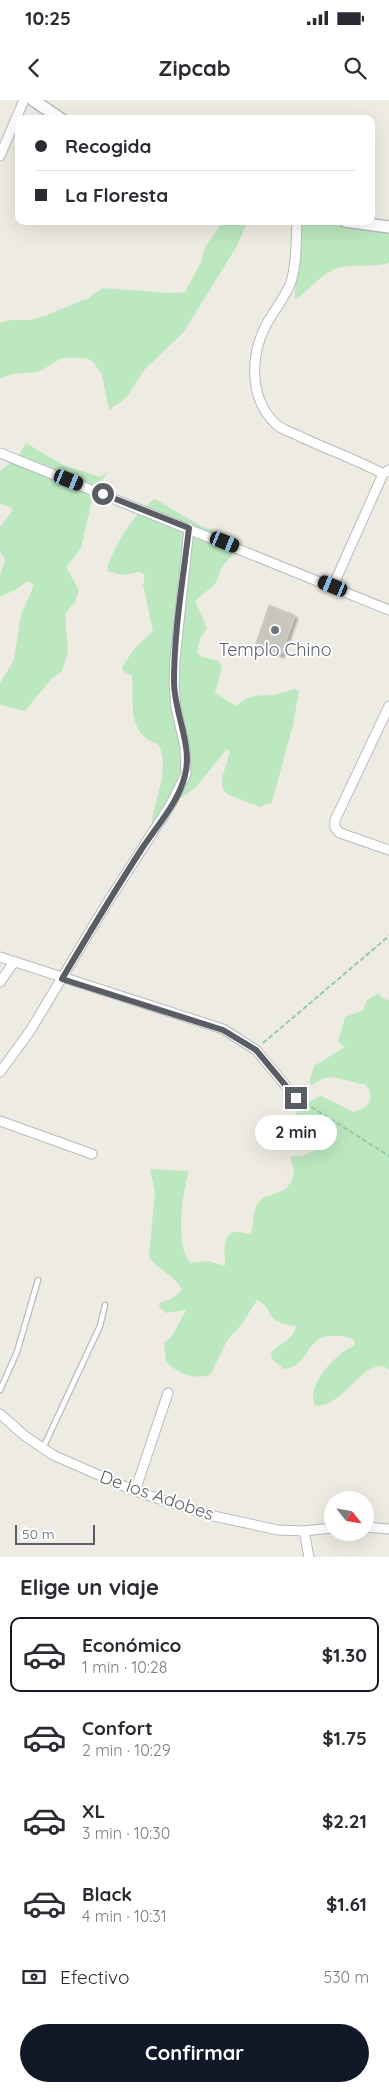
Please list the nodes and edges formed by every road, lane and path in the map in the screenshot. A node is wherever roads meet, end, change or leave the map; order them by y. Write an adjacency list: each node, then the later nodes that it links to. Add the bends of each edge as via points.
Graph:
1 (24, 100): 3 (street)
2 (33, 100): 4 (street)
3 (18, 115)
4 (55, 115)
5 (15, 121): 6 (street)
6 (0, 156)
7 (297, 225): 11 (street, via 291,281 266,326 254,365 254,382 262,404 277,425 330,452)
8 (375, 225): 9 (street)
9 (389, 227)
10 (0, 453): 12 (street)
11 (386, 472): 13 (street)
12 (189, 528): 13 (street); 20 (street, via 174,659 176,708 186,747 186,774 171,804)
13 (333, 586): 14 (street)
14 (389, 610)
15 (389, 706): 16 (street, via 335,820 335,828)
16 (389, 850)
17 (389, 936): 22 (path)
18 (0, 957): 19 (street)
19 (14, 962): 20 (street); 21 (street)
20 (62, 979): 22 (street, via 223,1030); 23 (street)
21 (0, 982)
22 (256, 1050): 24 (street)
23 (0, 1072)
24 (296, 1098): 27 (path)
25 (0, 1121): 26 (street)
26 (92, 1154)
27 (389, 1156)
28 (38, 1280): 30 (lane, via 17,1352)
29 (104, 1305): 33 (lane, via 100,1326)
30 (0, 1390)
31 (168, 1393): 34 (street)
32 (0, 1414): 33 (street, De los Adobes)
33 (42, 1449): 34 (street, De los Adobes)
34 (135, 1491): 38 (street, De los Adobes, via 209,1515 278,1530)
35 (374, 1528): 37 (street)
36 (324, 1529): 38 (street, De los Adobes)
37 (389, 1529)
38 (304, 1531): 39 (street)
39 (309, 1557)

